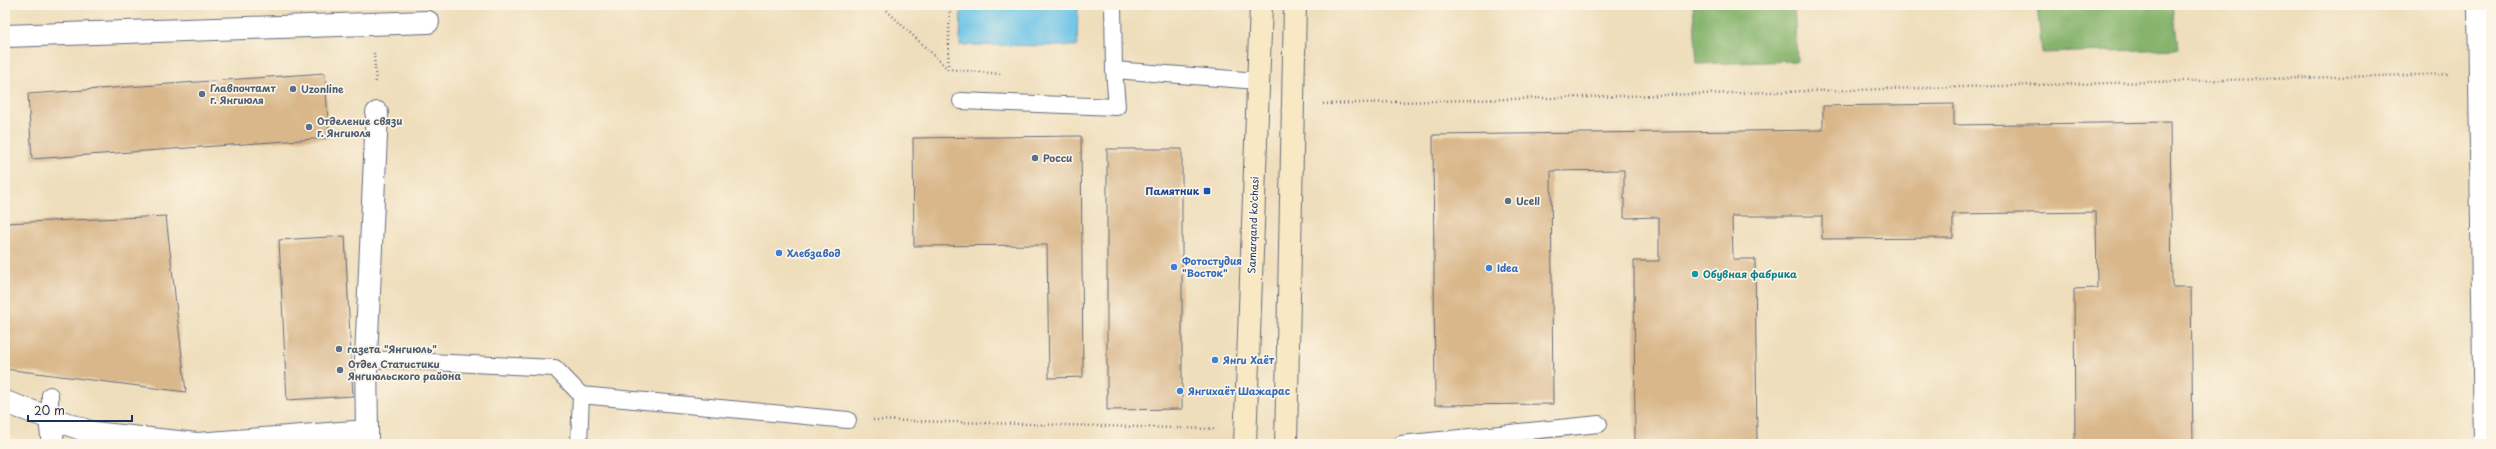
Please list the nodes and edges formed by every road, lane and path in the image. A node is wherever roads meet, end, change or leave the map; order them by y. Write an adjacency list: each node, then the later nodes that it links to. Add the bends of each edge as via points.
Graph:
1 (881, 5): 10 (path)
2 (950, 5): 10 (path)
3 (1113, 5): 11 (lane)
4 (1261, 5): 14 (main road, Samarqand ko'chasi)
5 (1295, 5): 16 (main road)
6 (2479, 5): 12 (street)
7 (428, 22): 8 (street)
8 (373, 24): 9 (street); 17 (path)
9 (5, 36)
10 (948, 69): 13 (path)
11 (1114, 70): 14 (lane); 15 (lane, via 1117,107)
12 (2480, 73): 16 (path); 32 (street)
13 (1004, 74)
14 (1258, 81): 29 (main road, Samarqand ko'chasi)
15 (961, 101)
16 (1293, 105): 30 (main road)
17 (377, 113): 18 (street)
18 (366, 359): 20 (lane, via 555,368); 26 (street)
19 (50, 395): 22 (lane)
20 (581, 395): 23 (lane); 28 (lane)
21 (5, 402): 22 (street)
22 (50, 420): 26 (street, via 93,433 197,444); 27 (street)
23 (848, 420): 25 (path)
24 (1599, 424): 31 (lane)
25 (1217, 429)
26 (367, 438)
27 (52, 444)
28 (579, 444)
29 (1245, 444)
30 (1286, 444)
31 (1402, 444)
32 (2485, 444)

